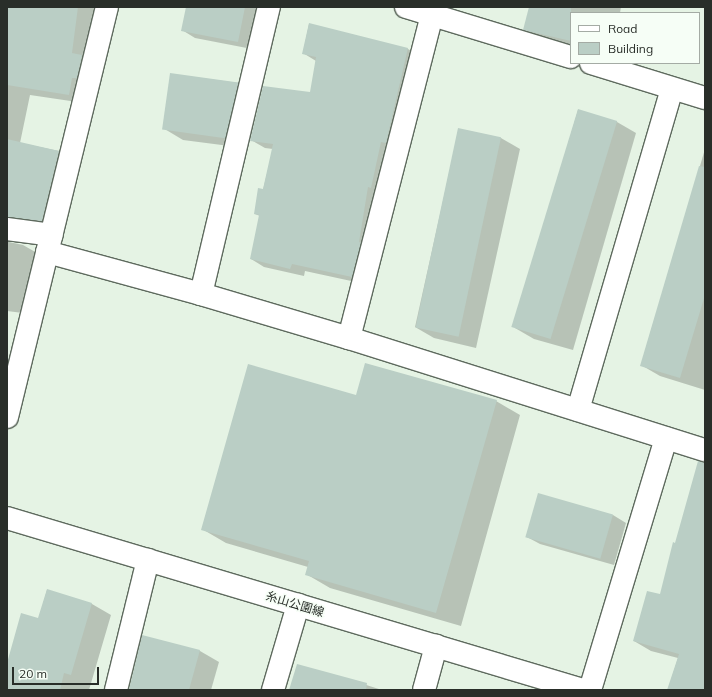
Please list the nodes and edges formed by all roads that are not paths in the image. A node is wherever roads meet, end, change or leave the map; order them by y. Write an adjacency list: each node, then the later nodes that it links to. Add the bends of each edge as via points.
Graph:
1 (106, 7): 10 (street)
2 (269, 7): 11 (street)
3 (406, 7): 4 (street)
4 (433, 10): 5 (street); 12 (street)
5 (570, 57)
6 (594, 64): 7 (street)
7 (672, 88): 8 (street); 14 (street)
8 (705, 98)
9 (7, 229): 10 (street)
10 (49, 244): 11 (street); 13 (street)
11 (201, 294): 12 (street)
12 (349, 338): 14 (street)
13 (11, 387): 15 (street)
14 (578, 410): 16 (street)
15 (7, 417)
16 (666, 438): 17 (street); 26 (street)
17 (705, 450)
18 (7, 518): 19 (street, 糸山公園線)
19 (148, 560): 20 (street, 糸山公園線); 22 (street)
20 (298, 605): 21 (street, 糸山公園線); 23 (street)
21 (436, 646): 24 (street); 25 (street, 糸山公園線)
22 (116, 690)
23 (273, 690)
24 (424, 690)
25 (583, 690)
26 (590, 690)

